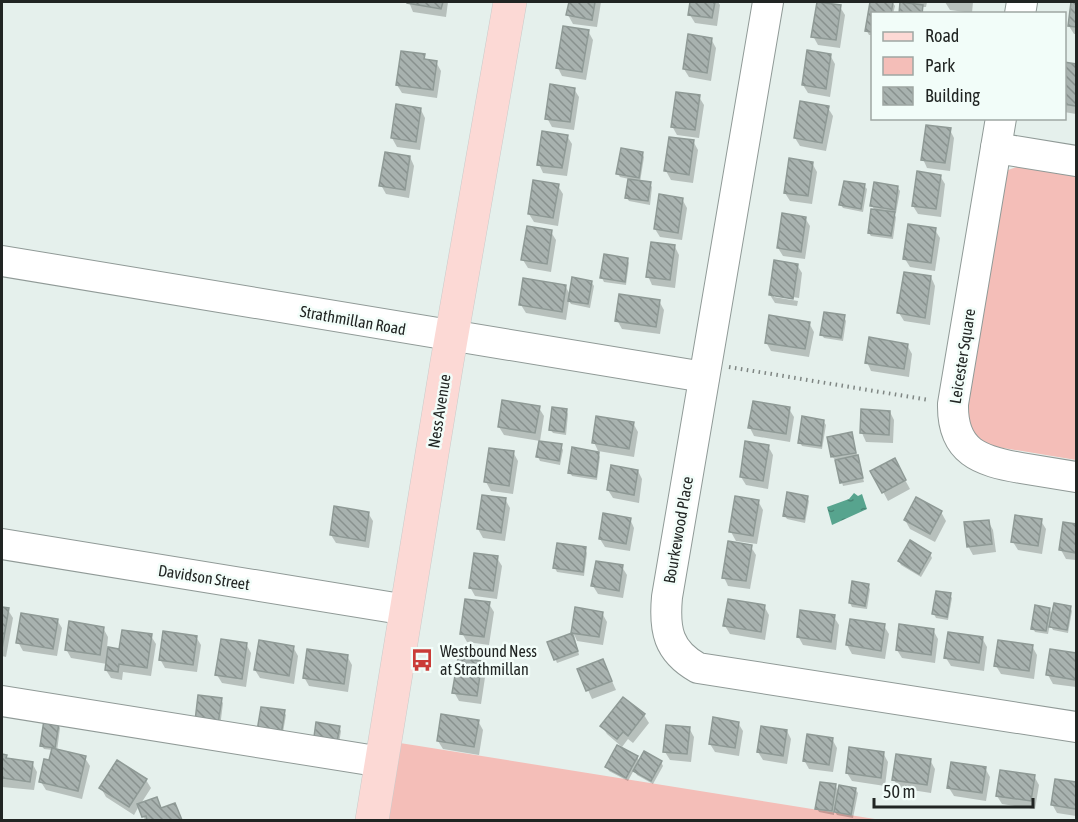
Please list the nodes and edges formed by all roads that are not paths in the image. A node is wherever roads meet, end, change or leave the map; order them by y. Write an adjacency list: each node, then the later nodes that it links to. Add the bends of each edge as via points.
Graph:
1 (510, 2): 7 (main road, Ness Avenue)
2 (768, 2): 8 (street, Bourkewood Place)
3 (1001, 120): 4 (street, Leicester Square)
4 (996, 148): 5 (street); 9 (street, Leicester Square, via 953,417 964,446 987,461)
5 (1077, 161)
6 (2, 261): 7 (street, Strathmillan Road)
7 (452, 337): 8 (street, Strathmillan Road); 11 (main road, Ness Avenue)
8 (705, 370): 13 (street, Bourkewood Place, via 665,614 671,644 684,660 698,668)
9 (1077, 477)
10 (2, 544): 11 (street, Davidson Street)
11 (407, 610): 14 (main road, Ness Avenue)
12 (2, 701): 14 (street)
13 (1077, 728)
14 (382, 762): 15 (main road, Ness Avenue)
15 (372, 820)

